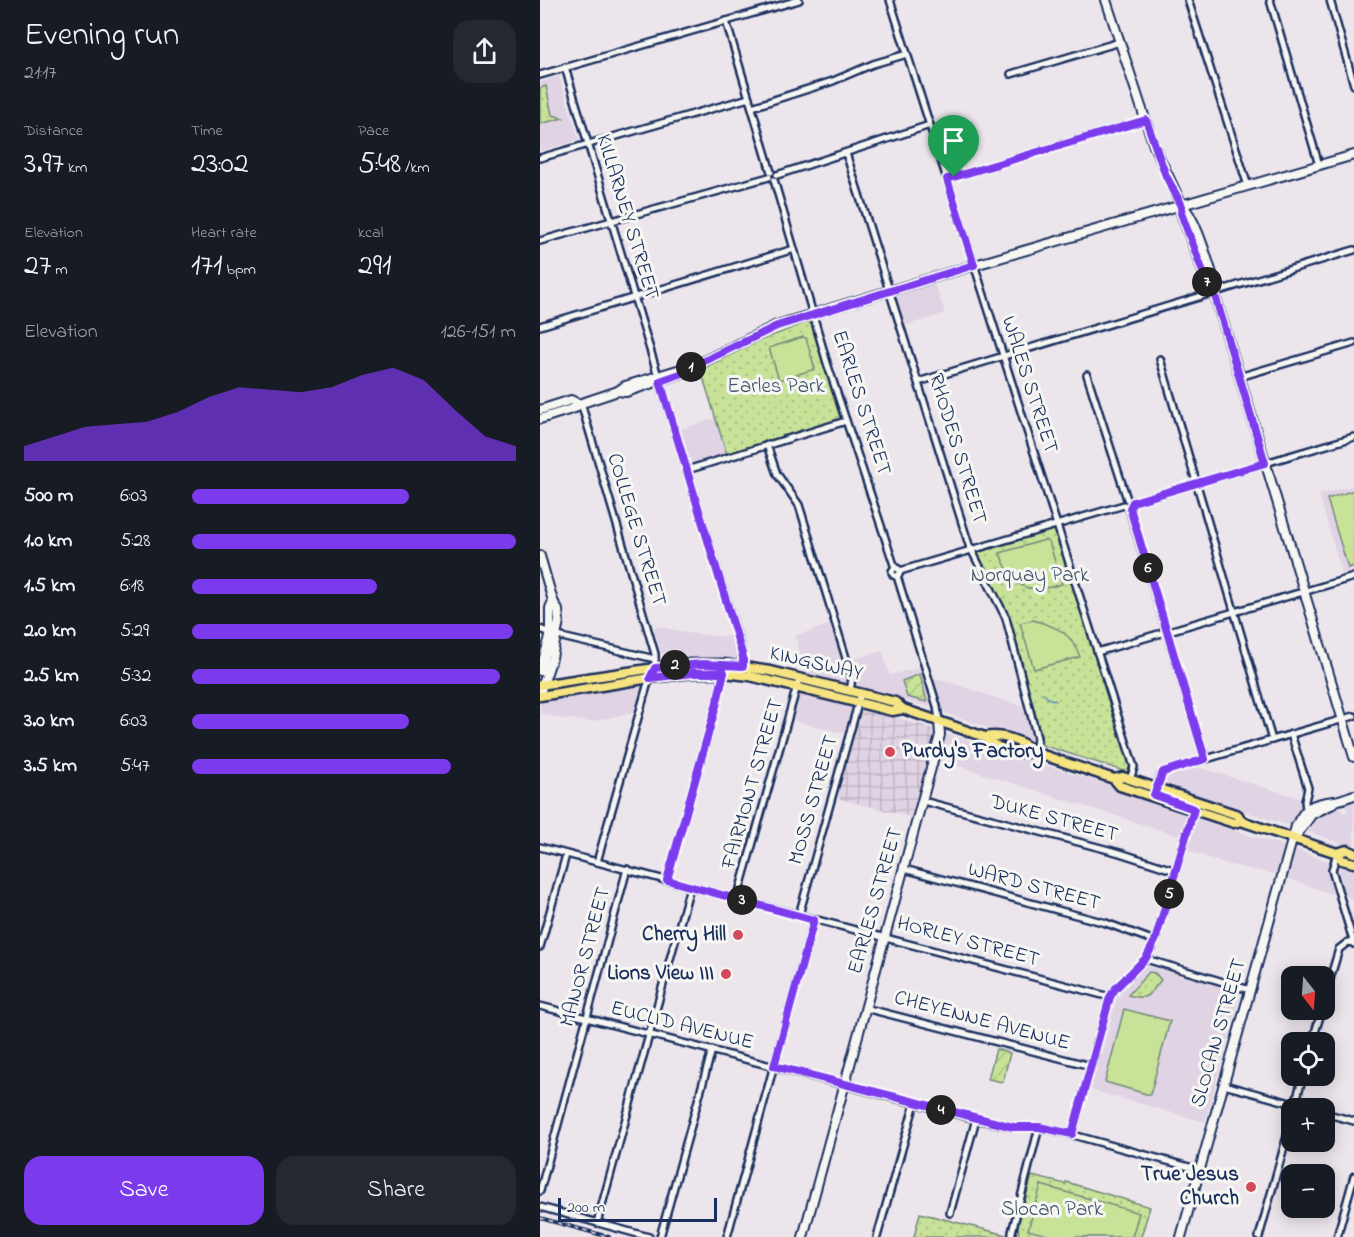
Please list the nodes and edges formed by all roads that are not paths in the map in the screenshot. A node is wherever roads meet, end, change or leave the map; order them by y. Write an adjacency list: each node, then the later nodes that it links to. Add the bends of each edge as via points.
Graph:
1 (797, 0): 7 (street)
2 (890, 0): 9 (street, WALES STREET)
3 (1106, 0): 8 (street)
4 (1188, 0): 25 (street)
5 (1270, 0): 22 (street)
6 (1330, 0): 13 (street)
7 (726, 21): 10 (street); 14 (street, EARLES STREET)
8 (1120, 42): 11 (street); 16 (street)
9 (907, 54): 15 (street); 17 (street, WALES STREET)
10 (565, 67): 12 (street); 18 (street, KILLARNEY STREET)
11 (1011, 74)
12 (540, 75)
13 (1354, 85)
14 (749, 98): 15 (street, EARLES STREET); 18 (street)
15 (752, 107): 23 (street, EARLES STREET)
16 (1146, 120): 24 (street); 26 (street, via 1166,176)
17 (930, 125): 19 (street); 24 (street, WALES STREET)
18 (588, 144): 21 (street); 27 (street, KILLARNEY STREET)
19 (846, 153): 23 (street); 32 (street, RHODES STREET)
20 (1354, 155): 22 (street)
21 (540, 158)
22 (1319, 165): 25 (street)
23 (773, 176): 27 (street); 29 (street, EARLES STREET)
24 (947, 179): 31 (street, WALES STREET)
25 (1248, 186): 26 (street)
26 (1182, 206): 31 (street); 33 (street, via 1181,213 1209,288)
27 (612, 220): 28 (street); 34 (street, KILLARNEY STREET)
28 (540, 241)
29 (794, 249): 34 (street); 35 (street, EARLES STREET)
30 (1354, 250): 33 (street)
31 (974, 265): 32 (street); 38 (street, WALES STREET)
32 (890, 291): 35 (street); 43 (street, RHODES STREET)
33 (1214, 292): 38 (street); 41 (street)
34 (635, 297): 36 (street); 42 (street, KILLARNEY STREET)
35 (813, 314): 42 (street, via 759,333 686,372); 47 (street, EARLES STREET)
36 (540, 326)
37 (1354, 343): 41 (street)
38 (1002, 355): 43 (street); 54 (street, WALES STREET)
39 (1160, 359): 52 (street)
40 (1088, 375): 53 (street)
41 (1239, 377): 50 (street)
42 (659, 379): 44 (street); 51 (street, KILLARNEY STREET)
43 (918, 382): 55 (street, RHODES STREET)
44 (580, 403): 45 (street, via 571,400); 46 (street); 65 (street, COLLEGE STREET, via 652,641)
45 (540, 410)
46 (540, 419)
47 (846, 421): 49 (street); 57 (street, EARLES STREET)
48 (1354, 437): 50 (street)
49 (767, 445): 51 (street); 72 (street, via 777,474 800,505 852,678)
50 (1265, 463): 52 (street); 59 (street)
51 (687, 470): 67 (street, KILLARNEY STREET, via 739,642)
52 (1197, 483): 53 (street); 60 (street)
53 (1128, 503): 54 (street); 62 (street)
54 (1056, 524): 55 (street); 64 (street, WALES STREET)
55 (971, 550): 57 (street); 79 (street, RHODES STREET, via 1009,628 1037,738)
56 (540, 555): 63 (street, via 558,610)
57 (897, 572): 76 (street, EARLES STREET)
58 (1354, 577): 59 (street)
59 (1304, 591): 60 (street); 75 (street)
60 (1235, 612): 62 (street); 78 (street)
61 (540, 628): 63 (street)
62 (1167, 631): 64 (street); 81 (street)
63 (554, 634): 65 (street); 68 (street); 71 (street)
64 (1097, 652): 83 (street, WALES STREET, via 1134,767)
65 (655, 664): 66 (main road, KINGSWAY); 69 (street); 71 (main road, KINGSWAY)
66 (724, 669): 67 (main road, KINGSWAY); 69 (main road, KINGSWAY); 100 (street)
67 (743, 670): 70 (main road, KINGSWAY)
68 (540, 671)
69 (650, 678): 71 (main road, KINGSWAY); 95 (street)
70 (798, 683): 72 (main road, KINGSWAY); 102 (street, FAIRMONT STREET)
71 (541, 690)
72 (850, 695): 73 (main road, KINGSWAY)
73 (860, 698): 76 (main road, KINGSWAY, via 892,711 903,709); 103 (street, MOSS STREET)
74 (1354, 716): 75 (street)
75 (1342, 719): 77 (street); 80 (street)
76 (939, 721): 79 (main road, KINGSWAY, via 985,737 994,734); 86 (street, EARLES STREET, via 941,733)
77 (1291, 734): 78 (street); 88 (street, via 1308,788)
78 (1272, 740): 81 (street)
79 (1034, 752): 82 (main road, KINGSWAY)
80 (1354, 757)
81 (1205, 759): 84 (street, via 1163,772)
82 (1114, 779): 83 (main road, KINGSWAY); 84 (main road, KINGSWAY, via 1120,786)
83 (1130, 780): 84 (main road, KINGSWAY)
84 (1155, 792): 87 (main road, KINGSWAY); 89 (main road, KINGSWAY, via 1238,815)
85 (1354, 795): 88 (street)
86 (922, 801): 97 (street, EARLES STREET); 99 (street, DUKE STREET)
87 (1194, 809): 89 (main road, KINGSWAY, via 1234,823); 99 (street)
88 (1309, 811): 90 (street, SLOCAN STREET)
89 (1241, 821): 90 (main road, KINGSWAY)
90 (1294, 839): 92 (main road, KINGSWAY); 111 (street, SLOCAN STREET)
91 (540, 847): 94 (street, HORLEY STREET)
92 (1337, 853): 93 (main road, KINGSWAY); 96 (main road, KINGSWAY, via 1342,860); 107 (street, via 1332,870)
93 (1354, 853)
94 (566, 855): 95 (street, HORLEY STREET); 108 (street)
95 (597, 862): 98 (street, HORLEY STREET)
96 (1354, 863)
97 (904, 869): 105 (street, EARLES STREET); 106 (street, WARD STREET, via 1106,922)
98 (627, 870): 100 (street, HORLEY STREET); 115 (street, MANOR STREET)
99 (1176, 871): 106 (street)
100 (667, 880): 101 (street, HORLEY STREET)
101 (690, 886): 102 (street, HORLEY STREET); 116 (street)
102 (737, 899): 103 (street, HORLEY STREET)
103 (799, 915): 104 (street, HORLEY STREET)
104 (814, 920): 105 (street, HORLEY STREET); 118 (street)
105 (885, 937): 112 (street, HORLEY STREET); 114 (street, EARLES STREET)
106 (1155, 941): 109 (street)
107 (1354, 943): 110 (street, via 1348,942 1339,949)
108 (540, 947)
109 (1146, 958): 111 (street); 112 (street)
110 (1334, 966)
111 (1250, 990): 121 (street, SLOCAN STREET)
112 (1110, 997): 119 (street)
113 (540, 1006): 115 (street, EUCLID AVENUE)
114 (865, 1008): 119 (street, CHEYENNE AVENUE); 120 (street, EARLES STREET)
115 (587, 1018): 116 (street, EUCLID AVENUE); 132 (street, MANOR STREET)
116 (649, 1034): 117 (street, EUCLID AVENUE); 135 (street)
117 (712, 1050): 118 (street, EUCLID AVENUE); 138 (street)
118 (774, 1066): 120 (street, EUCLID AVENUE); 139 (street)
119 (1091, 1066): 128 (street)
120 (844, 1085): 123 (street, EUCLID AVENUE); 140 (street, EARLES STREET)
121 (1224, 1085): 122 (street); 130 (street, SLOCAN STREET)
122 (1281, 1102)
123 (915, 1103): 125 (street, EUCLID AVENUE); 141 (street)
124 (1335, 1116): 126 (street)
125 (976, 1119): 127 (street, EUCLID AVENUE, via 1013,1127); 134 (street)
126 (1354, 1121)
127 (1039, 1127): 128 (street, EUCLID AVENUE); 136 (street)
128 (1072, 1134): 130 (street, EUCLID AVENUE)
129 (1283, 1152): 143 (street)
130 (1200, 1170): 142 (street, SLOCAN STREET)
131 (1354, 1176): 144 (street)
132 (540, 1191)
133 (540, 1207): 135 (street)
134 (950, 1213)
135 (597, 1222): 137 (street)
136 (1012, 1235)
137 (649, 1237)
138 (660, 1237)
139 (727, 1237)
140 (803, 1237)
141 (877, 1237)
142 (1181, 1237)
143 (1259, 1237)
144 (1336, 1237)

